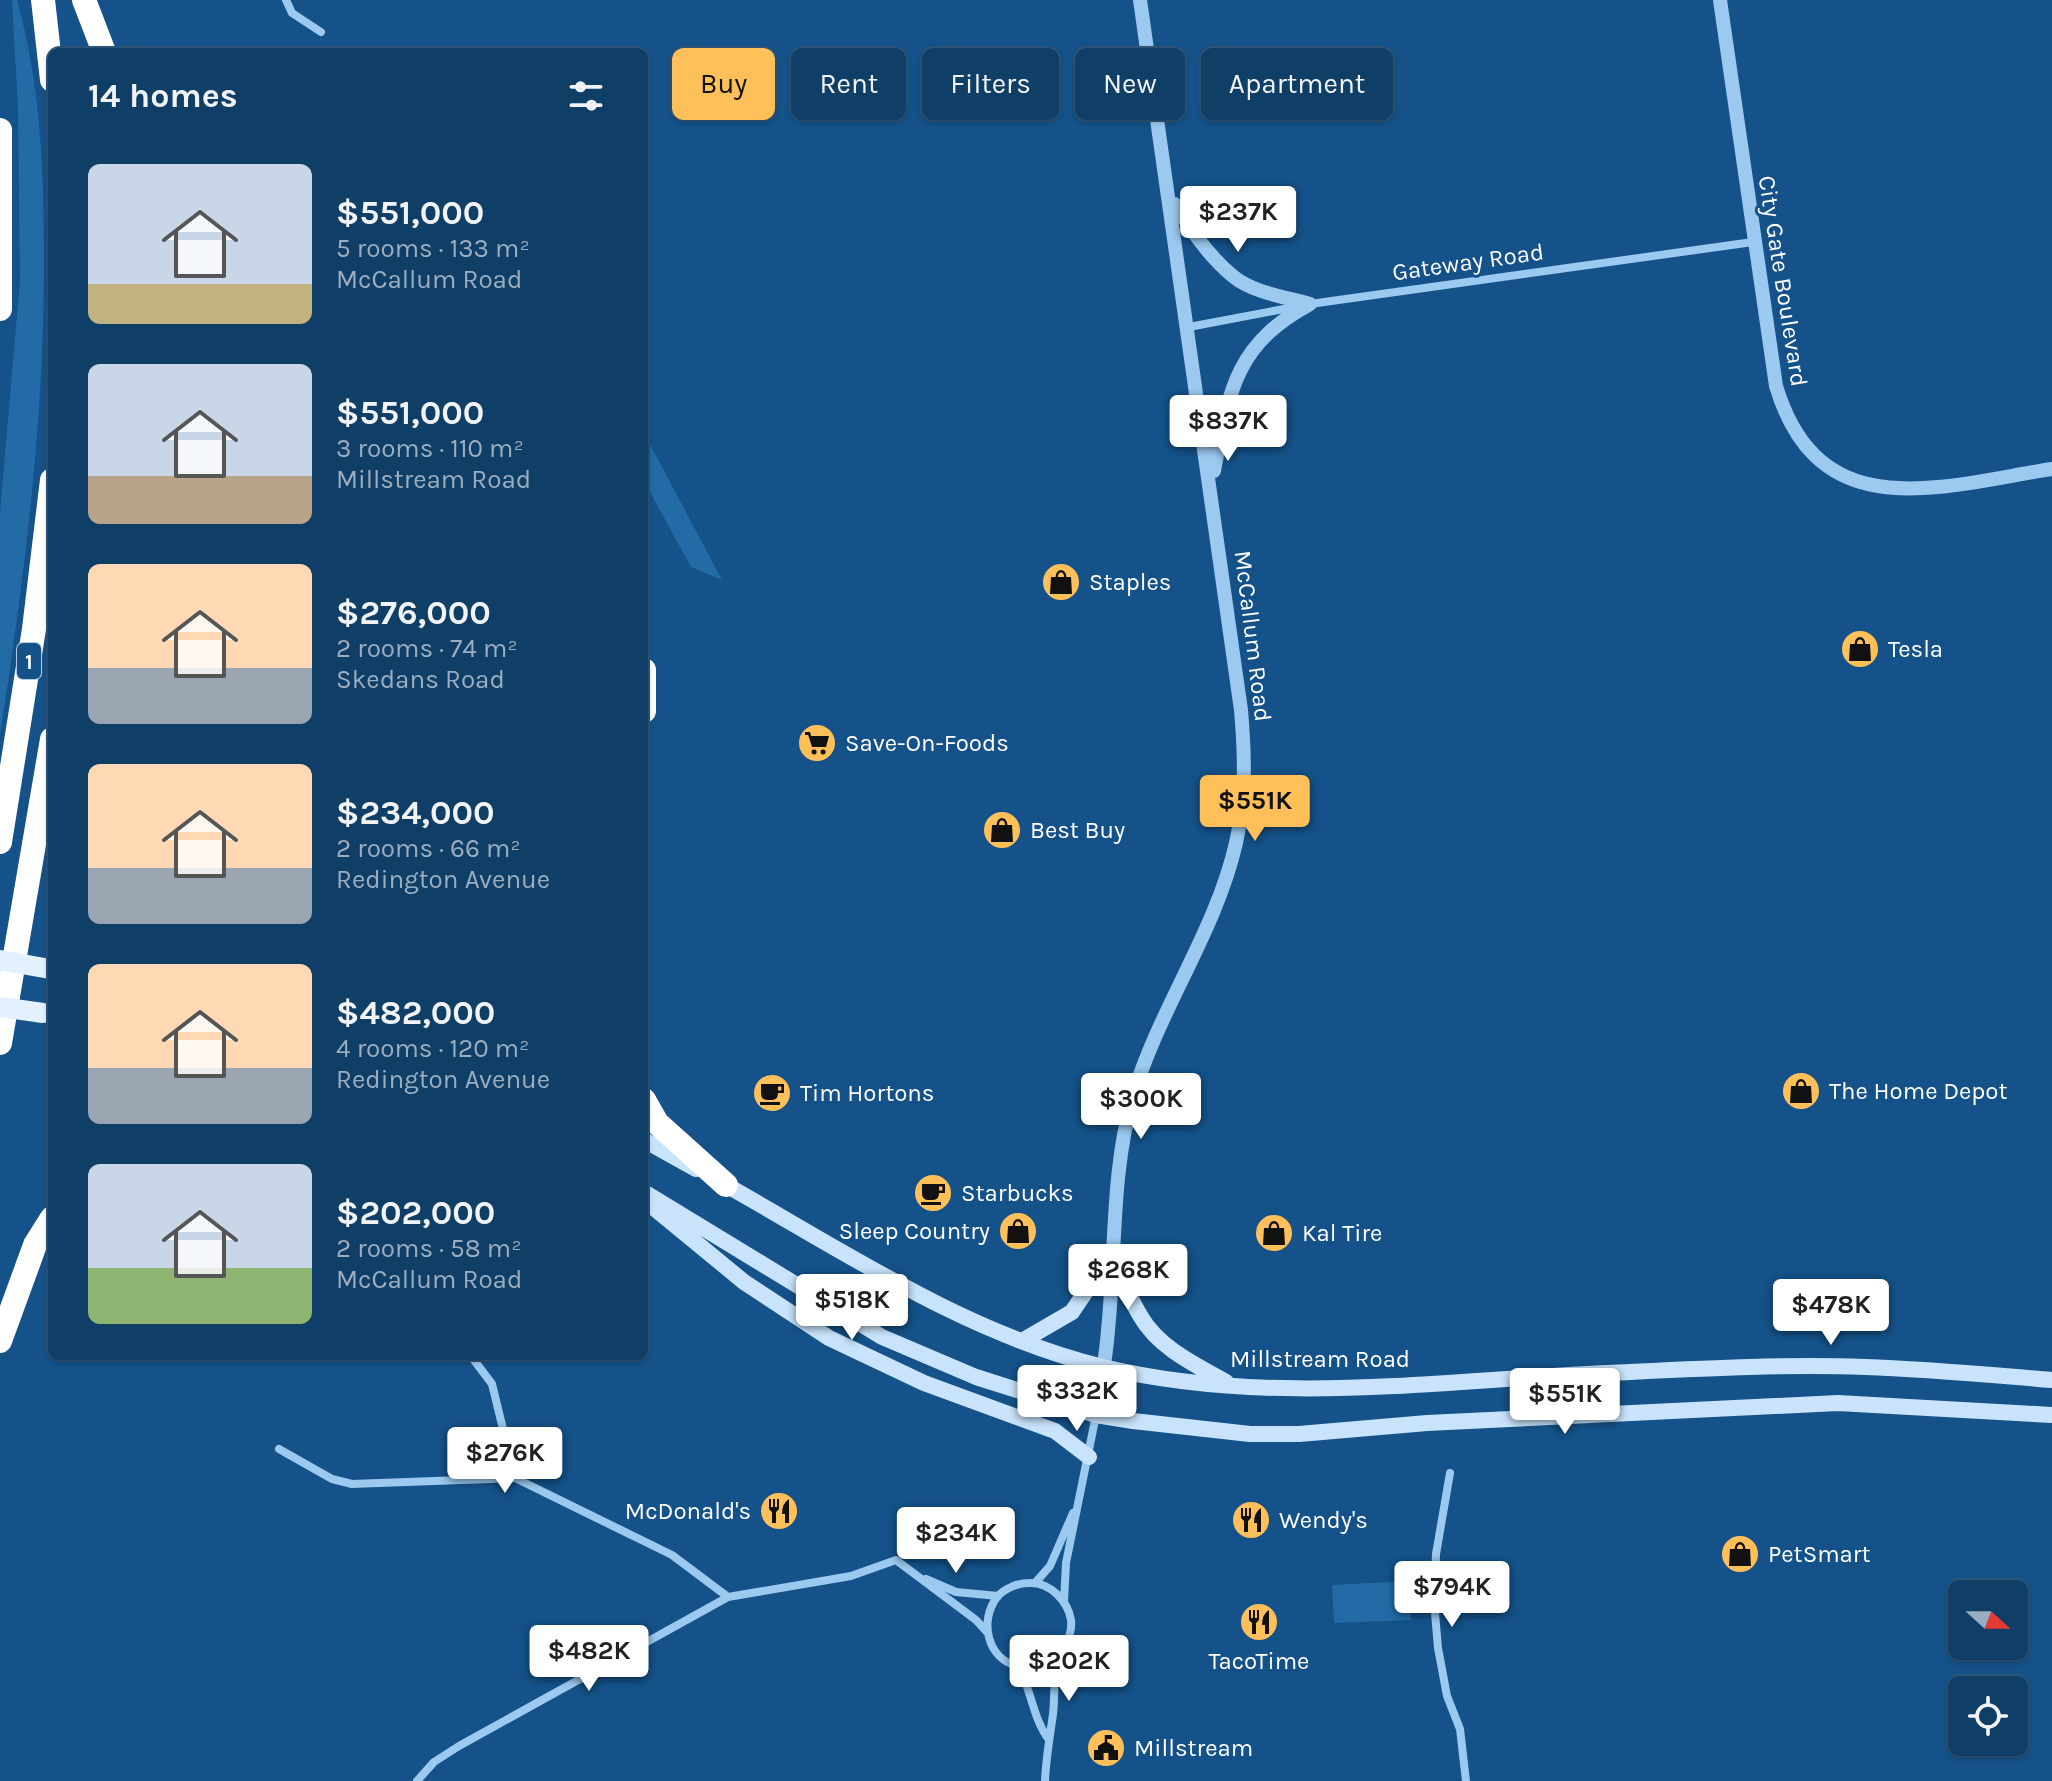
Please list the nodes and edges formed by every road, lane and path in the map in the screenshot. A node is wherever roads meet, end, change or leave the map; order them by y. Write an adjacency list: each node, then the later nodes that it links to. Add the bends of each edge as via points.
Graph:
1 (43, 0): 7 (highway)
2 (84, 0): 8 (highway)
3 (286, 0): 6 (street, via 292,13)
4 (1140, 0): 10 (street, McCallum Road)
5 (1720, 0): 11 (street, City Gate Boulevard)
6 (321, 32)
7 (48, 48)
8 (102, 48)
9 (0, 130): 13 (highway)
10 (1170, 197): 12 (street, via 1191,230 1234,277); 14 (street, McCallum Road)
11 (1753, 242): 12 (street, Gateway Road); 15 (street, City Gate Boulevard, via 1783,410 1827,466 1873,487 1899,491)
12 (1310, 304): 14 (street, Gateway Road); 16 (street, via 1280,320 1237,373)
13 (0, 309)
14 (1189, 327): 16 (street, McCallum Road)
15 (2052, 469)
16 (1212, 485): 31 (street, McCallum Road, via 1241,710 1244,797 1236,846 1158,1025 1133,1097 1122,1140)
17 (48, 513): 19 (highway, 1)
18 (48, 762): 24 (highway)
19 (0, 842)
20 (0, 960): 21 (main road, bridge)
21 (48, 969)
22 (0, 1007): 23 (main road, bridge)
23 (43, 1013)
24 (0, 1043)
25 (648, 1107): 27 (highway, via 657,1123)
26 (648, 1142): 27 (main road, Millstream Road)
27 (726, 1185): 33 (main road, Millstream Road, via 900,1286)
28 (648, 1194): 38 (main road, via 882,1337 976,1377)
29 (648, 1202): 41 (main road, via 744,1282 829,1338 924,1383 1055,1431)
30 (48, 1224): 32 (highway, via 35,1245)
31 (1111, 1254): 33 (main road, via 1072,1312); 35 (street, McCallum Road); 37 (main road, via 1152,1333)
32 (0, 1341)
33 (1022, 1341): 35 (main road, Millstream Road)
34 (474, 1360): 43 (street, via 492,1384)
35 (1103, 1367): 37 (main road, Millstream Road); 38 (street, McCallum Road)
36 (2052, 1380): 37 (main road, Millstream Road, via 1864,1367 1608,1373 1361,1389)
37 (1236, 1388)
38 (1096, 1415): 39 (main road, via 1250,1434 1838,1403); 41 (street, McCallum Road)
39 (2052, 1415)
40 (279, 1449): 43 (street, via 332,1479 352,1484)
41 (1089, 1457): 44 (street, McCallum Road)
42 (1450, 1473): 56 (street, via 1434,1601 1438,1648 1460,1729)
43 (515, 1478): 48 (street, via 672,1555)
44 (1080, 1498): 46 (street, McCallum Road, via 1050,1566); 49 (street, McCallum Road)
45 (910, 1572): 47 (street, via 956,1592); 48 (street, via 896,1560 851,1576); 50 (street)
46 (1035, 1583): 47 (street); 49 (street)
47 (998, 1596): 50 (street, via 988,1613)
48 (728, 1597): 54 (street, via 459,1746)
49 (1064, 1601): 51 (street, via 1071,1622)
50 (987, 1632): 52 (street, via 998,1655)
51 (1058, 1660): 52 (street); 53 (street)
52 (1019, 1667): 53 (street)
53 (1047, 1737): 55 (street)
54 (417, 1781)
55 (1045, 1781)
56 (1466, 1781)

